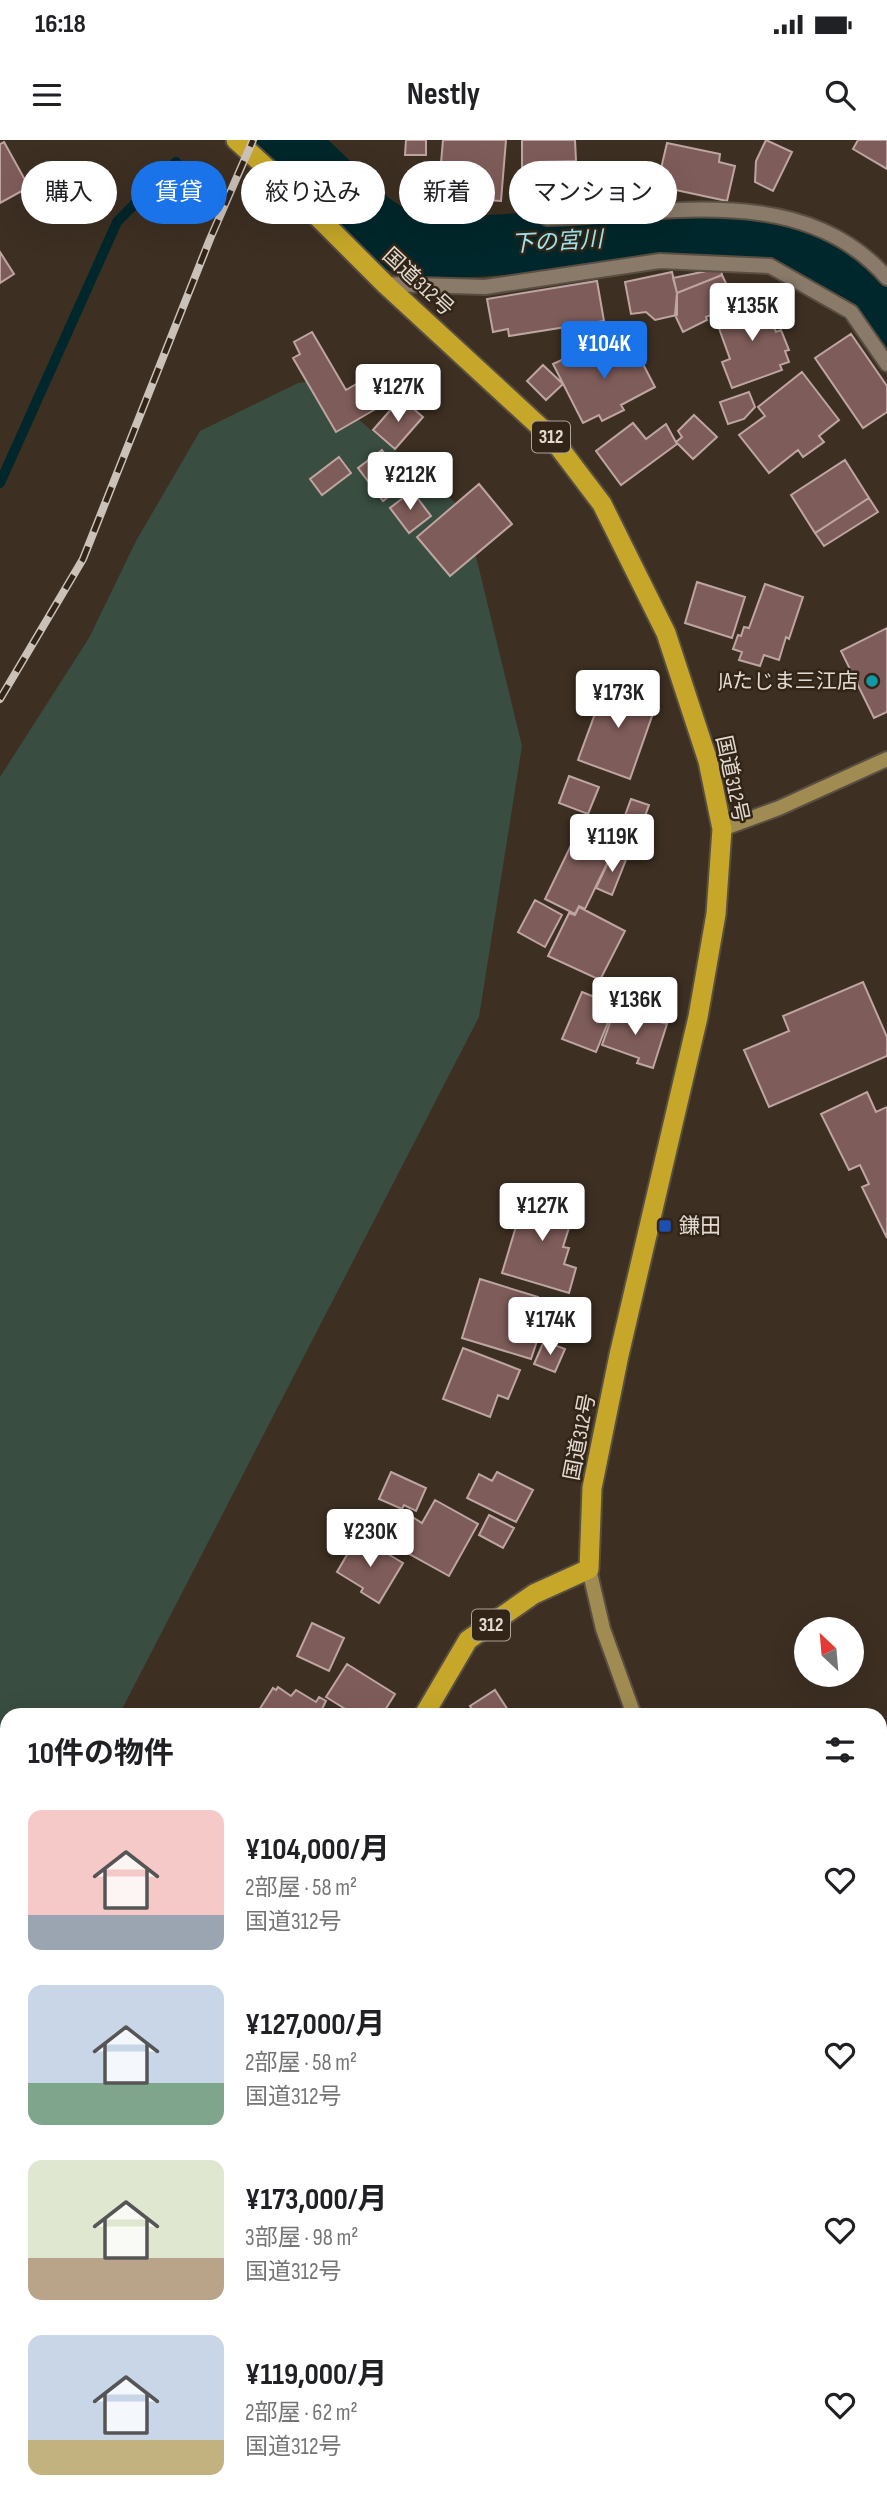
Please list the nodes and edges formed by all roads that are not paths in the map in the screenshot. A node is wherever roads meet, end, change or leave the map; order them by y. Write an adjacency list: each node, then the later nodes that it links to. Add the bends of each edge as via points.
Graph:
1 (236, 140): 4 (highway, 国道312号 / 312)
2 (677, 209): 3 (street, via 776,215 815,227 858,250)
3 (887, 278)
4 (385, 284): 5 (street, via 485,287 660,261 770,266 851,312); 7 (highway, 国道312号 / 312, via 552,438 602,504 666,634 708,761)
5 (887, 363)
6 (887, 759): 7 (main road)
7 (722, 829): 8 (highway, 国道312号 / 312, via 716,914 698,1017 592,1488)
8 (589, 1569): 9 (highway, 312, via 534,1594 468,1640); 10 (main road, via 603,1629)
9 (428, 1708)
10 (631, 1708)

